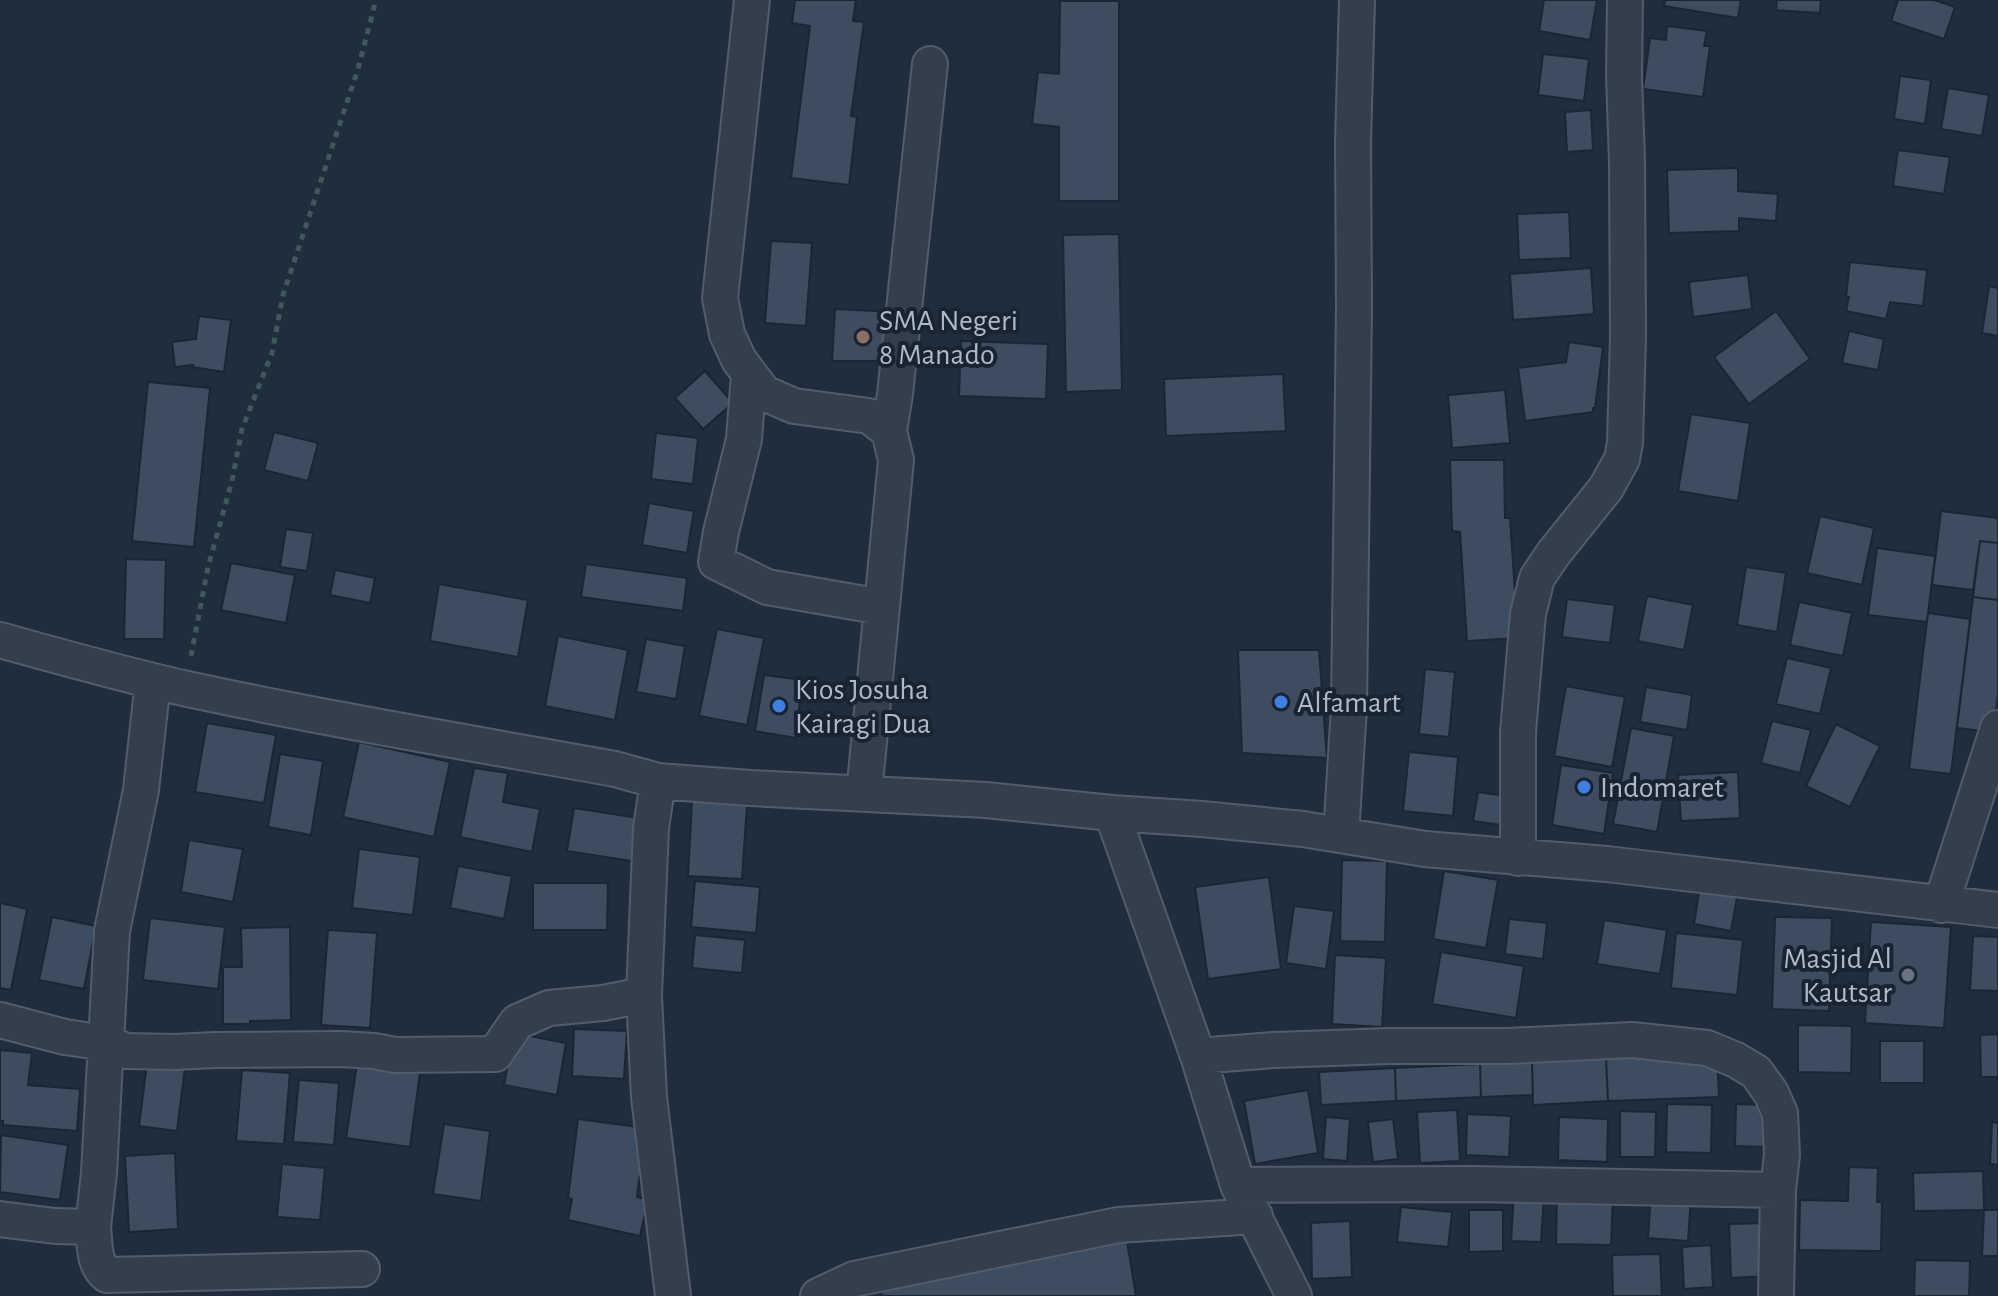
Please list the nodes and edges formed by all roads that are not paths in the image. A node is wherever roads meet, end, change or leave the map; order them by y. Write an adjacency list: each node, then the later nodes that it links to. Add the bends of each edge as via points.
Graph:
1 (752, 0): 5 (street, via 720,298 727,334)
2 (1357, 0): 14 (street, via 1349,707)
3 (1625, 0): 15 (street, via 1625,443 1606,488 1537,578 1528,614 1518,732)
4 (930, 64): 6 (street)
5 (749, 374): 6 (street, via 764,393 794,406 869,416); 7 (street, via 744,439 716,562 767,587)
6 (889, 431): 7 (street, via 896,460)
7 (882, 607): 12 (street)
8 (0, 640): 9 (street)
9 (168, 684): 11 (street); 20 (street, via 112,931)
10 (1998, 728): 16 (street)
11 (658, 781): 12 (street); 18 (street)
12 (864, 794): 13 (street)
13 (1112, 813): 14 (street); 21 (street)
14 (1341, 835): 15 (street)
15 (1518, 858): 16 (street)
16 (1941, 905): 17 (street)
17 (1998, 910)
18 (644, 995): 20 (street, via 549,1008 517,1022 495,1054 126,1051); 28 (street, via 649,1097)
19 (0, 1020): 20 (street)
20 (106, 1043): 26 (street)
21 (1198, 1056): 22 (street); 23 (street, via 1632,1040 1707,1048 1756,1072 1771,1093 1780,1113)
22 (1238, 1185): 23 (street); 24 (street)
23 (1778, 1190): 31 (street)
24 (1255, 1216): 29 (street, via 1118,1225 854,1279); 30 (street)
25 (0, 1219): 26 (street)
26 (93, 1227): 27 (street, via 97,1263 107,1275)
27 (362, 1269)
28 (673, 1296)
29 (818, 1296)
30 (1294, 1296)
31 (1776, 1296)

